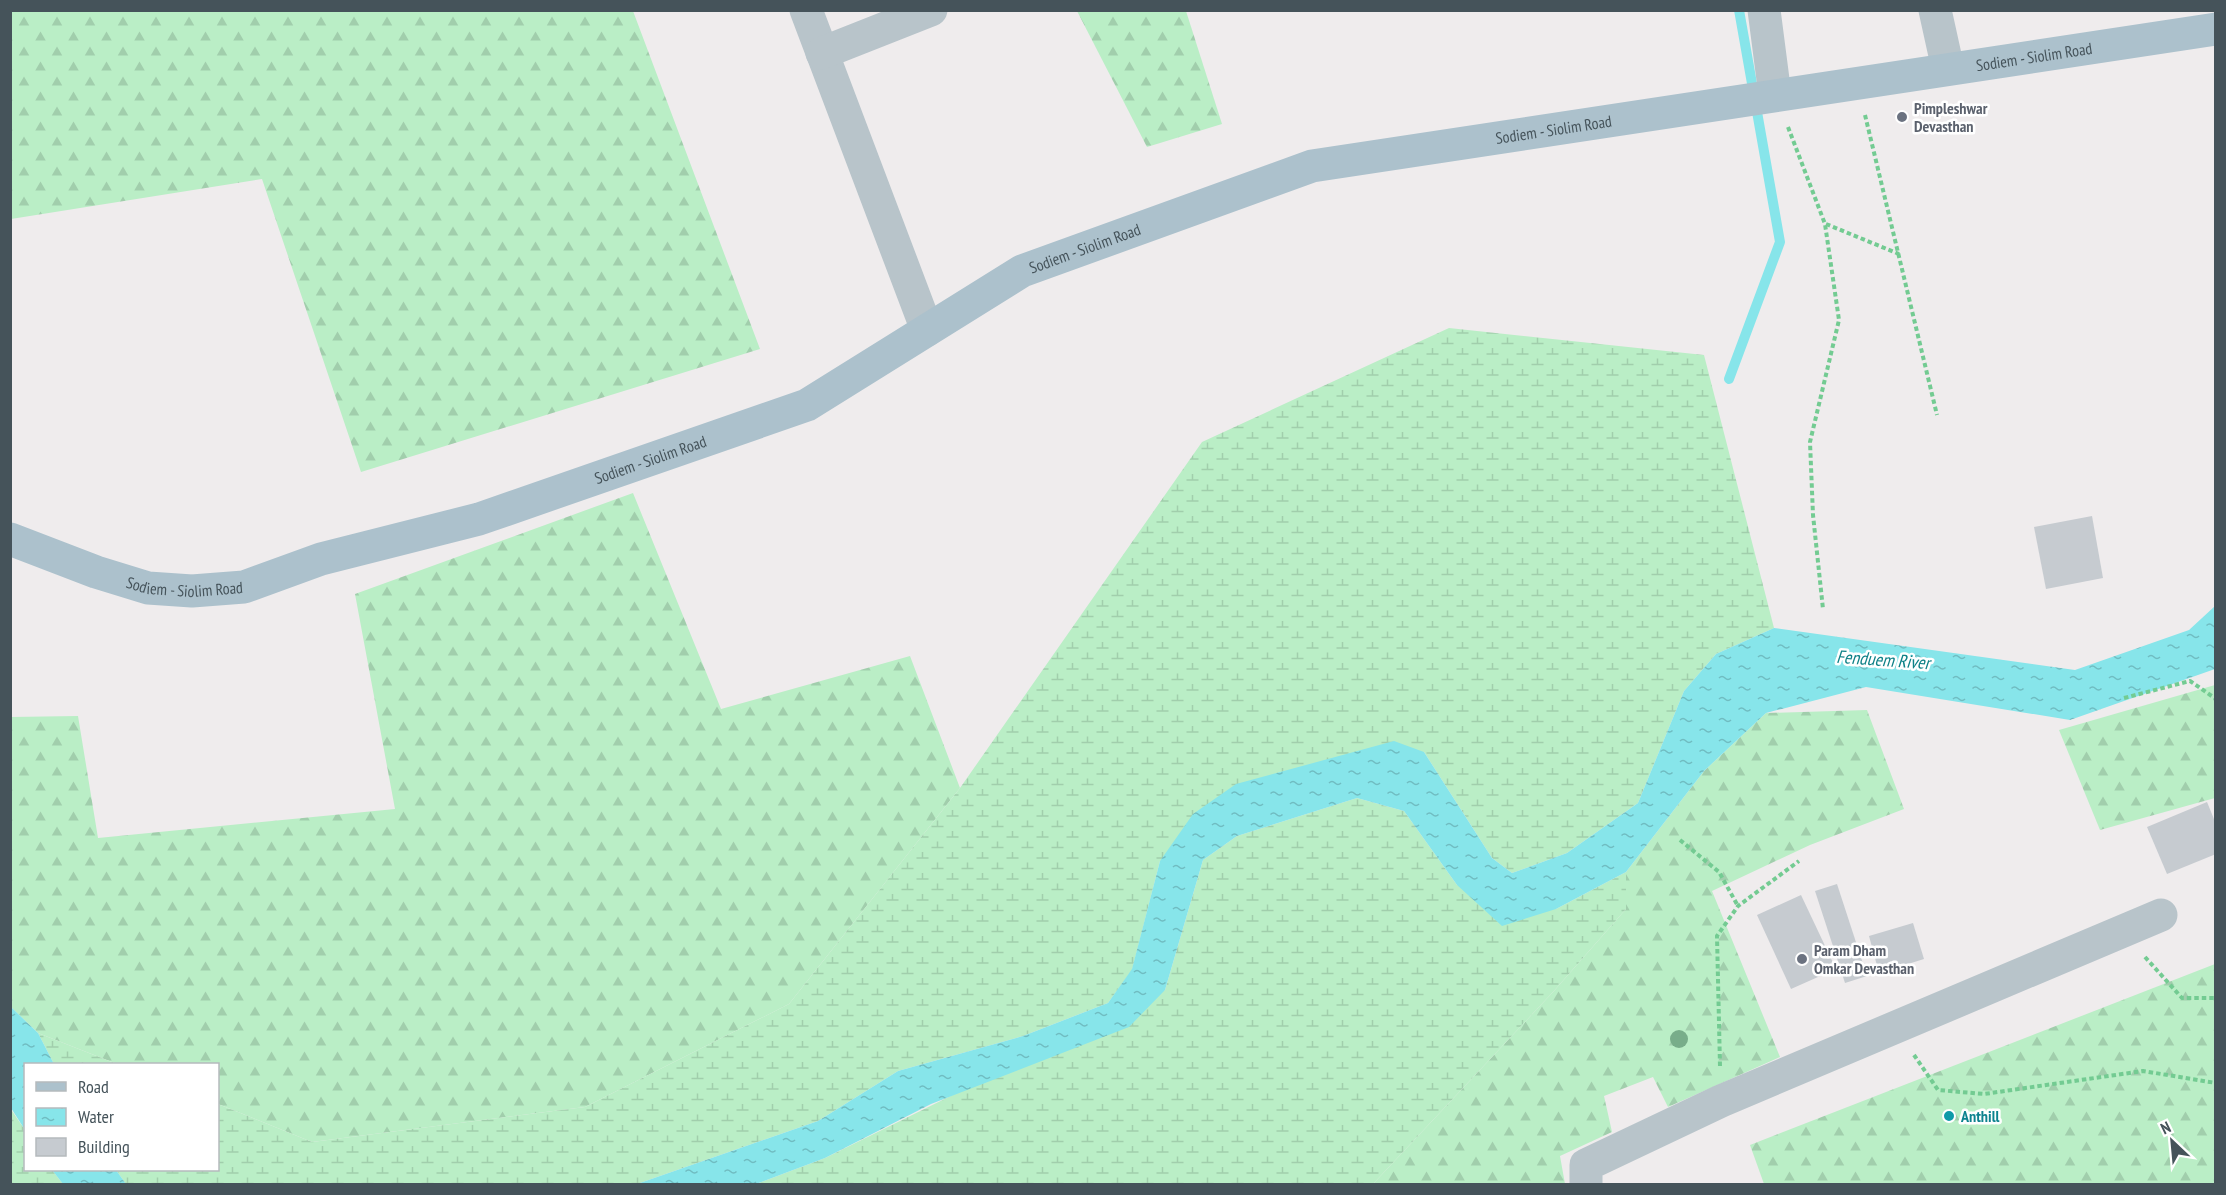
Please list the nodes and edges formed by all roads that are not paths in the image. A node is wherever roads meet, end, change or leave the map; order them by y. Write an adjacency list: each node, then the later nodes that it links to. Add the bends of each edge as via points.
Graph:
1 (806, 10): 6 (street)
2 (931, 10): 6 (street)
3 (1764, 10): 8 (street)
4 (1935, 10): 7 (street)
5 (2216, 29): 7 (main road, Sodiem - Siolim Road)
6 (822, 53): 9 (street)
7 (1948, 69): 8 (main road, Sodiem - Siolim Road)
8 (1775, 95): 9 (main road, Sodiem - Siolim Road, via 1312,166 1022,271)
9 (927, 330): 10 (main road, Sodiem - Siolim Road, via 807,405 479,519 321,559 243,587 192,591 148,588)
10 (10, 539)
11 (2161, 915): 12 (street, via 1721,1101 1586,1165)
12 (1586, 1185)

